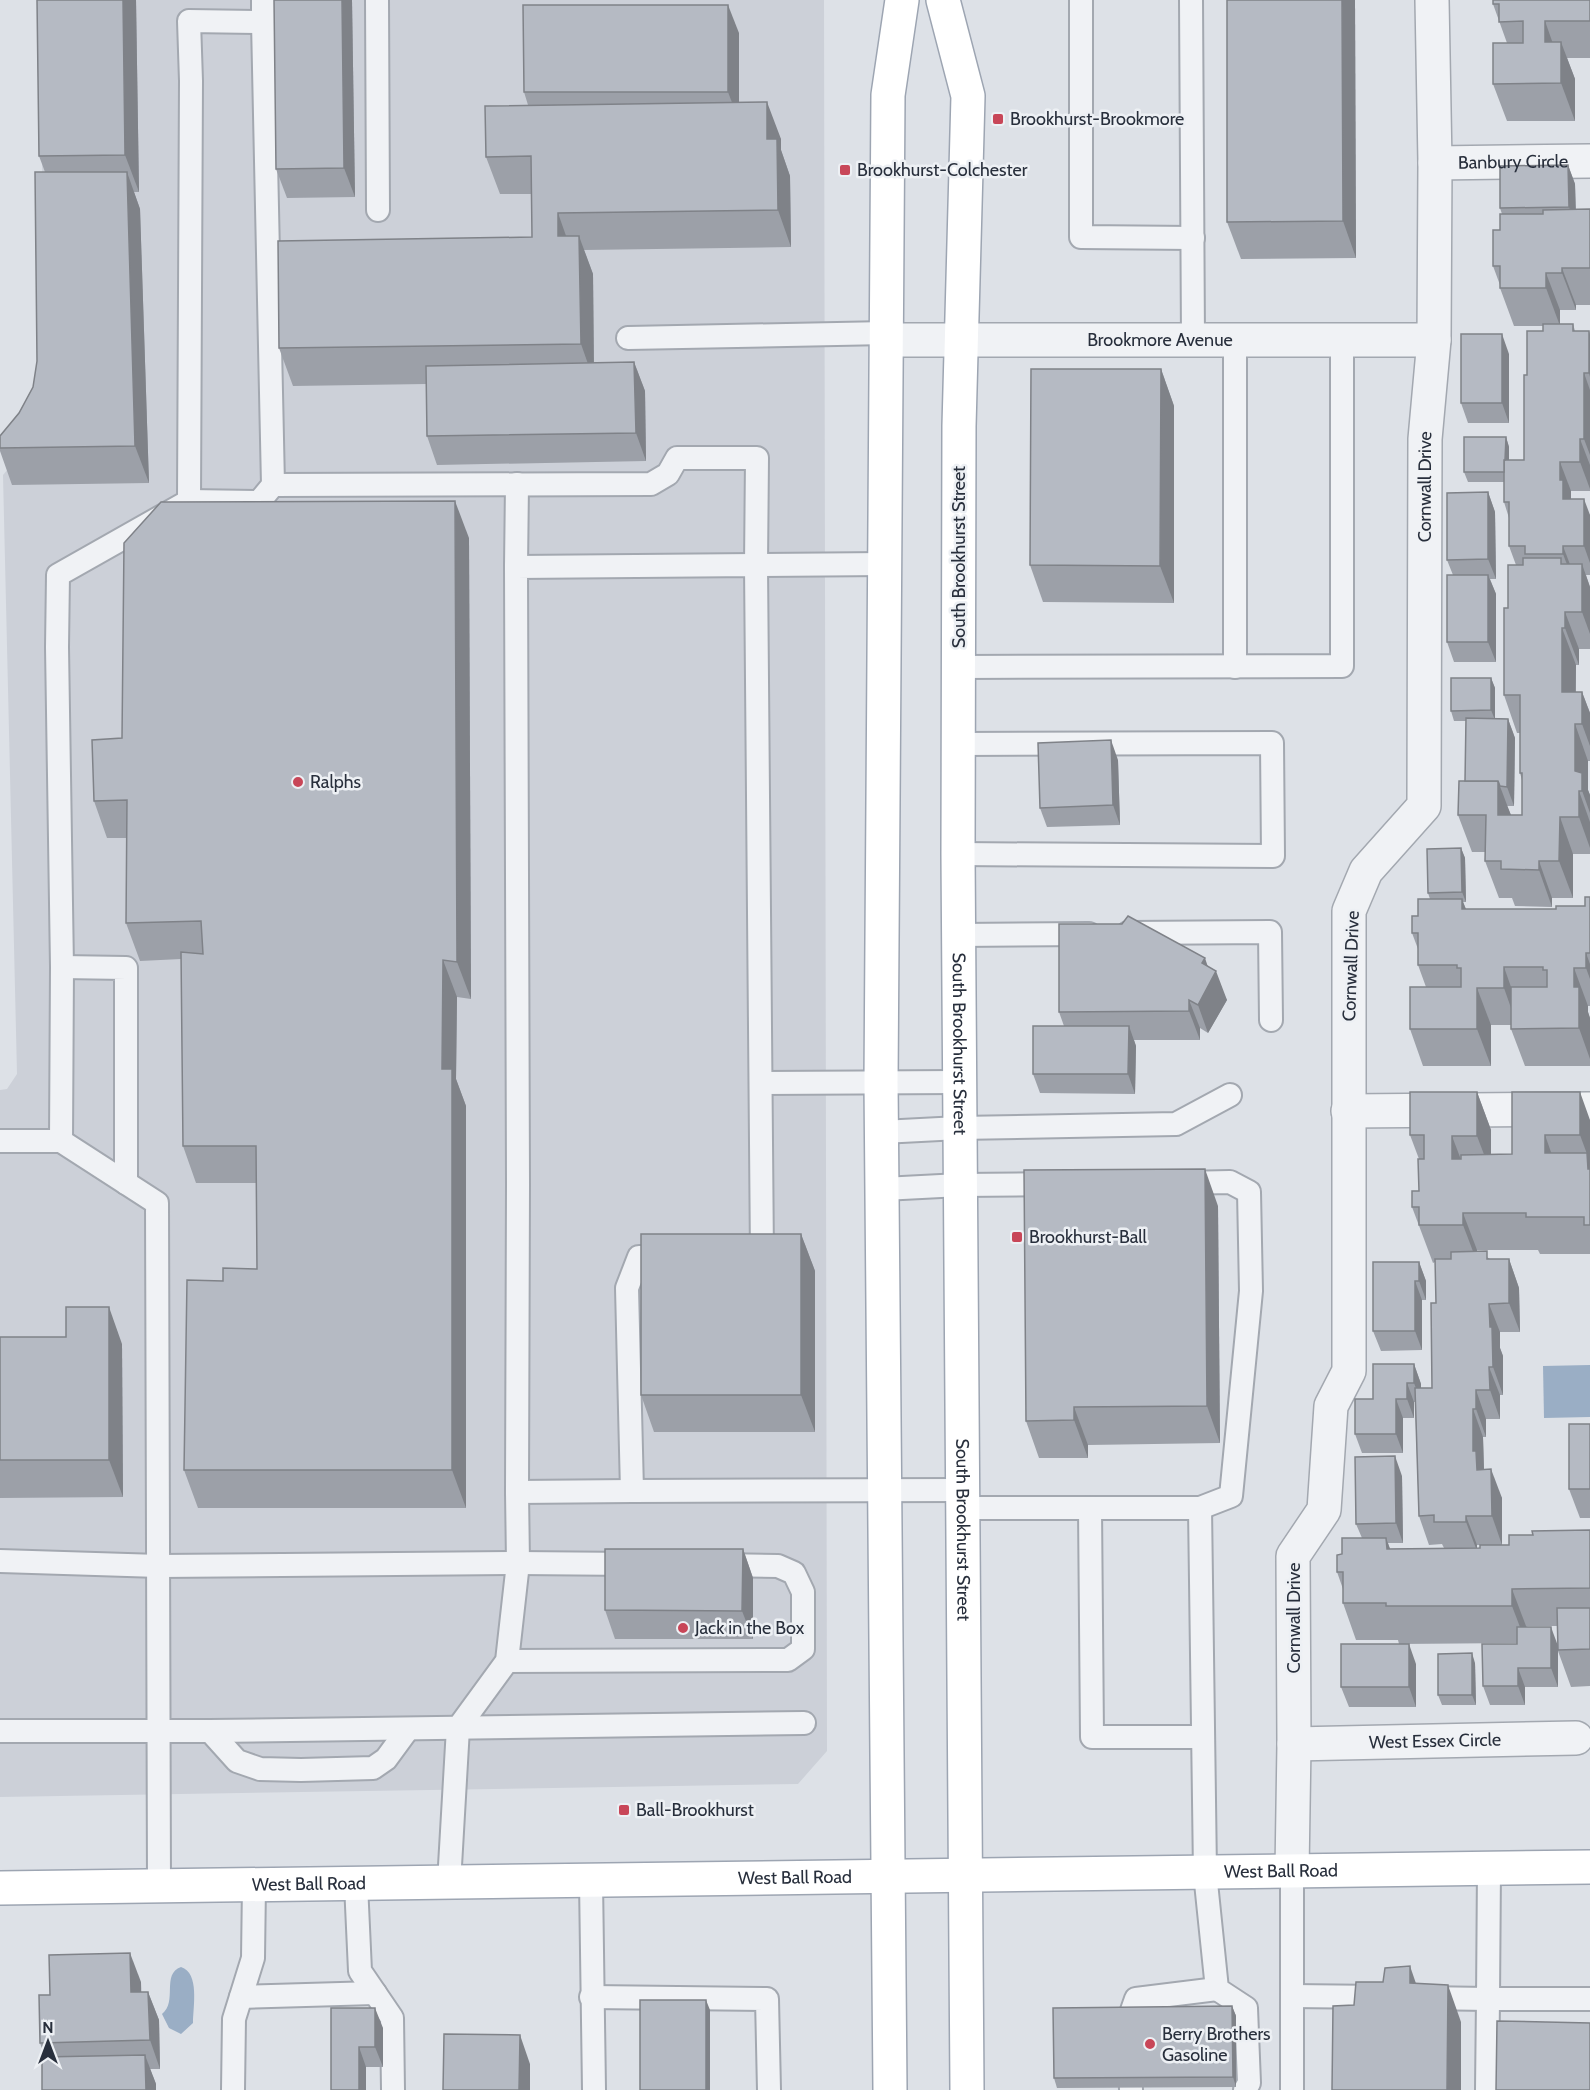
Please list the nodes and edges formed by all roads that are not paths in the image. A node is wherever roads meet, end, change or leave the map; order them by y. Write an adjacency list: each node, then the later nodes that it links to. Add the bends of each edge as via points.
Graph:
1 (377, 0): 10 (lane)
2 (902, 0): 12 (main road, via 888,95)
3 (943, 0): 14 (main road, South Brookhurst Street, via 968,96)
4 (1081, 0): 11 (lane, via 1081,237)
5 (1191, 0): 11 (lane)
6 (1432, 0): 9 (street, Cornwall Drive)
7 (263, 11): 20 (lane); 21 (lane, via 189,21)
8 (1590, 161): 9 (street, Banbury Circle)
9 (1435, 163): 18 (street, Cornwall Drive)
10 (378, 210)
11 (1193, 238): 15 (lane)
12 (887, 337): 13 (lane); 14 (street, Brookmore Avenue); 22 (main road)
13 (628, 338)
14 (962, 340): 15 (street, Brookmore Avenue); 25 (main road, South Brookhurst Street)
15 (1193, 340): 16 (street, Brookmore Avenue)
16 (1235, 340): 17 (street, Brookmore Avenue); 26 (lane)
17 (1342, 340): 18 (street, Brookmore Avenue); 26 (lane, via 1342,666)
18 (1434, 340): 37 (street, Cornwall Drive, via 1425,439 1424,806 1366,871 1349,911)
19 (517, 484): 20 (lane); 23 (lane, via 651,484 668,474 677,458 757,458); 24 (lane)
20 (273, 485): 21 (lane, via 259,502)
21 (189, 501): 30 (lane, via 58,574)
22 (886, 564): 23 (lane); 32 (main road)
23 (756, 565): 24 (lane); 34 (lane)
24 (516, 567): 51 (lane)
25 (959, 667): 26 (lane); 27 (main road, South Brookhurst Street)
26 (1235, 667)
27 (959, 744): 28 (main road, South Brookhurst Street); 28 (lane, via 1272,743 1273,855)
28 (958, 854): 29 (main road, South Brookhurst Street)
29 (958, 934): 31 (lane, via 1270,932); 33 (main road, South Brookhurst Street)
30 (62, 967): 41 (lane); 43 (lane, via 126,968)
31 (1271, 1020)
32 (881, 1082): 33 (lane); 34 (lane); 39 (main road)
33 (959, 1082): 38 (main road, South Brookhurst Street)
34 (761, 1083): 48 (lane, via 762,1258)
35 (1230, 1095): 38 (lane, via 1176,1124)
36 (1590, 1109): 37 (street)
37 (1348, 1111): 69 (street, Cornwall Drive, via 1349,1371 1330,1406 1324,1510 1293,1556)
38 (959, 1128): 39 (lane); 45 (main road, South Brookhurst Street)
39 (882, 1132): 46 (main road)
40 (0, 1141): 41 (lane)
41 (61, 1141): 43 (lane)
42 (1159, 1183): 54 (lane, via 1230,1182 1249,1192 1251,1291 1231,1496)
43 (126, 1184): 59 (lane, via 157,1203)
44 (1077, 1184): 45 (lane)
45 (960, 1185): 46 (lane); 52 (main road, South Brookhurst Street)
46 (883, 1189): 50 (main road)
47 (695, 1257): 49 (lane, via 639,1257 627,1288)
48 (740, 1257)
49 (632, 1491): 50 (lane); 51 (lane)
50 (885, 1491): 52 (lane); 75 (main road)
51 (517, 1492): 56 (lane)
52 (962, 1499): 53 (lane); 74 (main road, South Brookhurst Street)
53 (1090, 1508): 54 (lane); 67 (lane, via 1092,1737)
54 (1200, 1508): 67 (lane)
55 (0, 1561): 59 (lane)
56 (518, 1563): 57 (lane); 59 (lane); 60 (lane)
57 (657, 1564)
58 (698, 1565): 60 (lane, via 778,1566 794,1573 803,1592 803,1648 788,1660)
59 (159, 1566): 65 (lane)
60 (507, 1662): 62 (lane)
61 (804, 1723): 62 (lane)
62 (458, 1728): 63 (lane); 77 (lane)
63 (408, 1729): 66 (lane); 66 (lane, via 386,1759 373,1768 301,1770 260,1769 237,1761)
64 (0, 1731): 65 (lane)
65 (159, 1731): 66 (lane); 80 (lane)
66 (210, 1731)
67 (1202, 1737): 73 (lane)
68 (1576, 1738): 69 (street, West Essex Circle)
69 (1294, 1744): 72 (street, Cornwall Drive)
70 (1590, 1867): 71 (main road, West Ball Road)
71 (1489, 1868): 72 (main road, West Ball Road); 87 (lane)
72 (1292, 1871): 73 (main road, West Ball Road); 84 (lane)
73 (1205, 1873): 74 (main road, West Ball Road); 82 (lane)
74 (964, 1876): 75 (main road, West Ball Road); 94 (main road, South Brookhurst Street)
75 (888, 1877): 76 (main road, West Ball Road); 93 (main road)
76 (591, 1881): 77 (main road, West Ball Road); 86 (lane)
77 (449, 1883): 78 (main road, West Ball Road)
78 (356, 1884): 79 (main road, West Ball Road); 83 (lane, via 360,1971)
79 (254, 1885): 80 (main road, West Ball Road); 85 (lane, via 253,1958)
80 (159, 1886): 81 (main road, West Ball Road)
81 (0, 1888)
82 (1217, 1989): 95 (lane, via 1136,1999 1129,2019); 96 (lane, via 1246,2008 1249,2083)
83 (375, 1992): 85 (lane); 90 (lane, via 392,2018)
84 (1292, 1996): 87 (lane); 97 (lane)
85 (241, 1997): 89 (lane, via 234,2019)
86 (591, 1997): 91 (lane); 92 (lane, via 767,1999)
87 (1488, 1999): 88 (lane); 98 (lane)
88 (1590, 1999)
89 (233, 2090)
90 (393, 2090)
91 (594, 2090)
92 (769, 2090)
93 (890, 2090)
94 (967, 2090)
95 (1131, 2090)
96 (1245, 2090)
97 (1292, 2090)
98 (1487, 2090)

